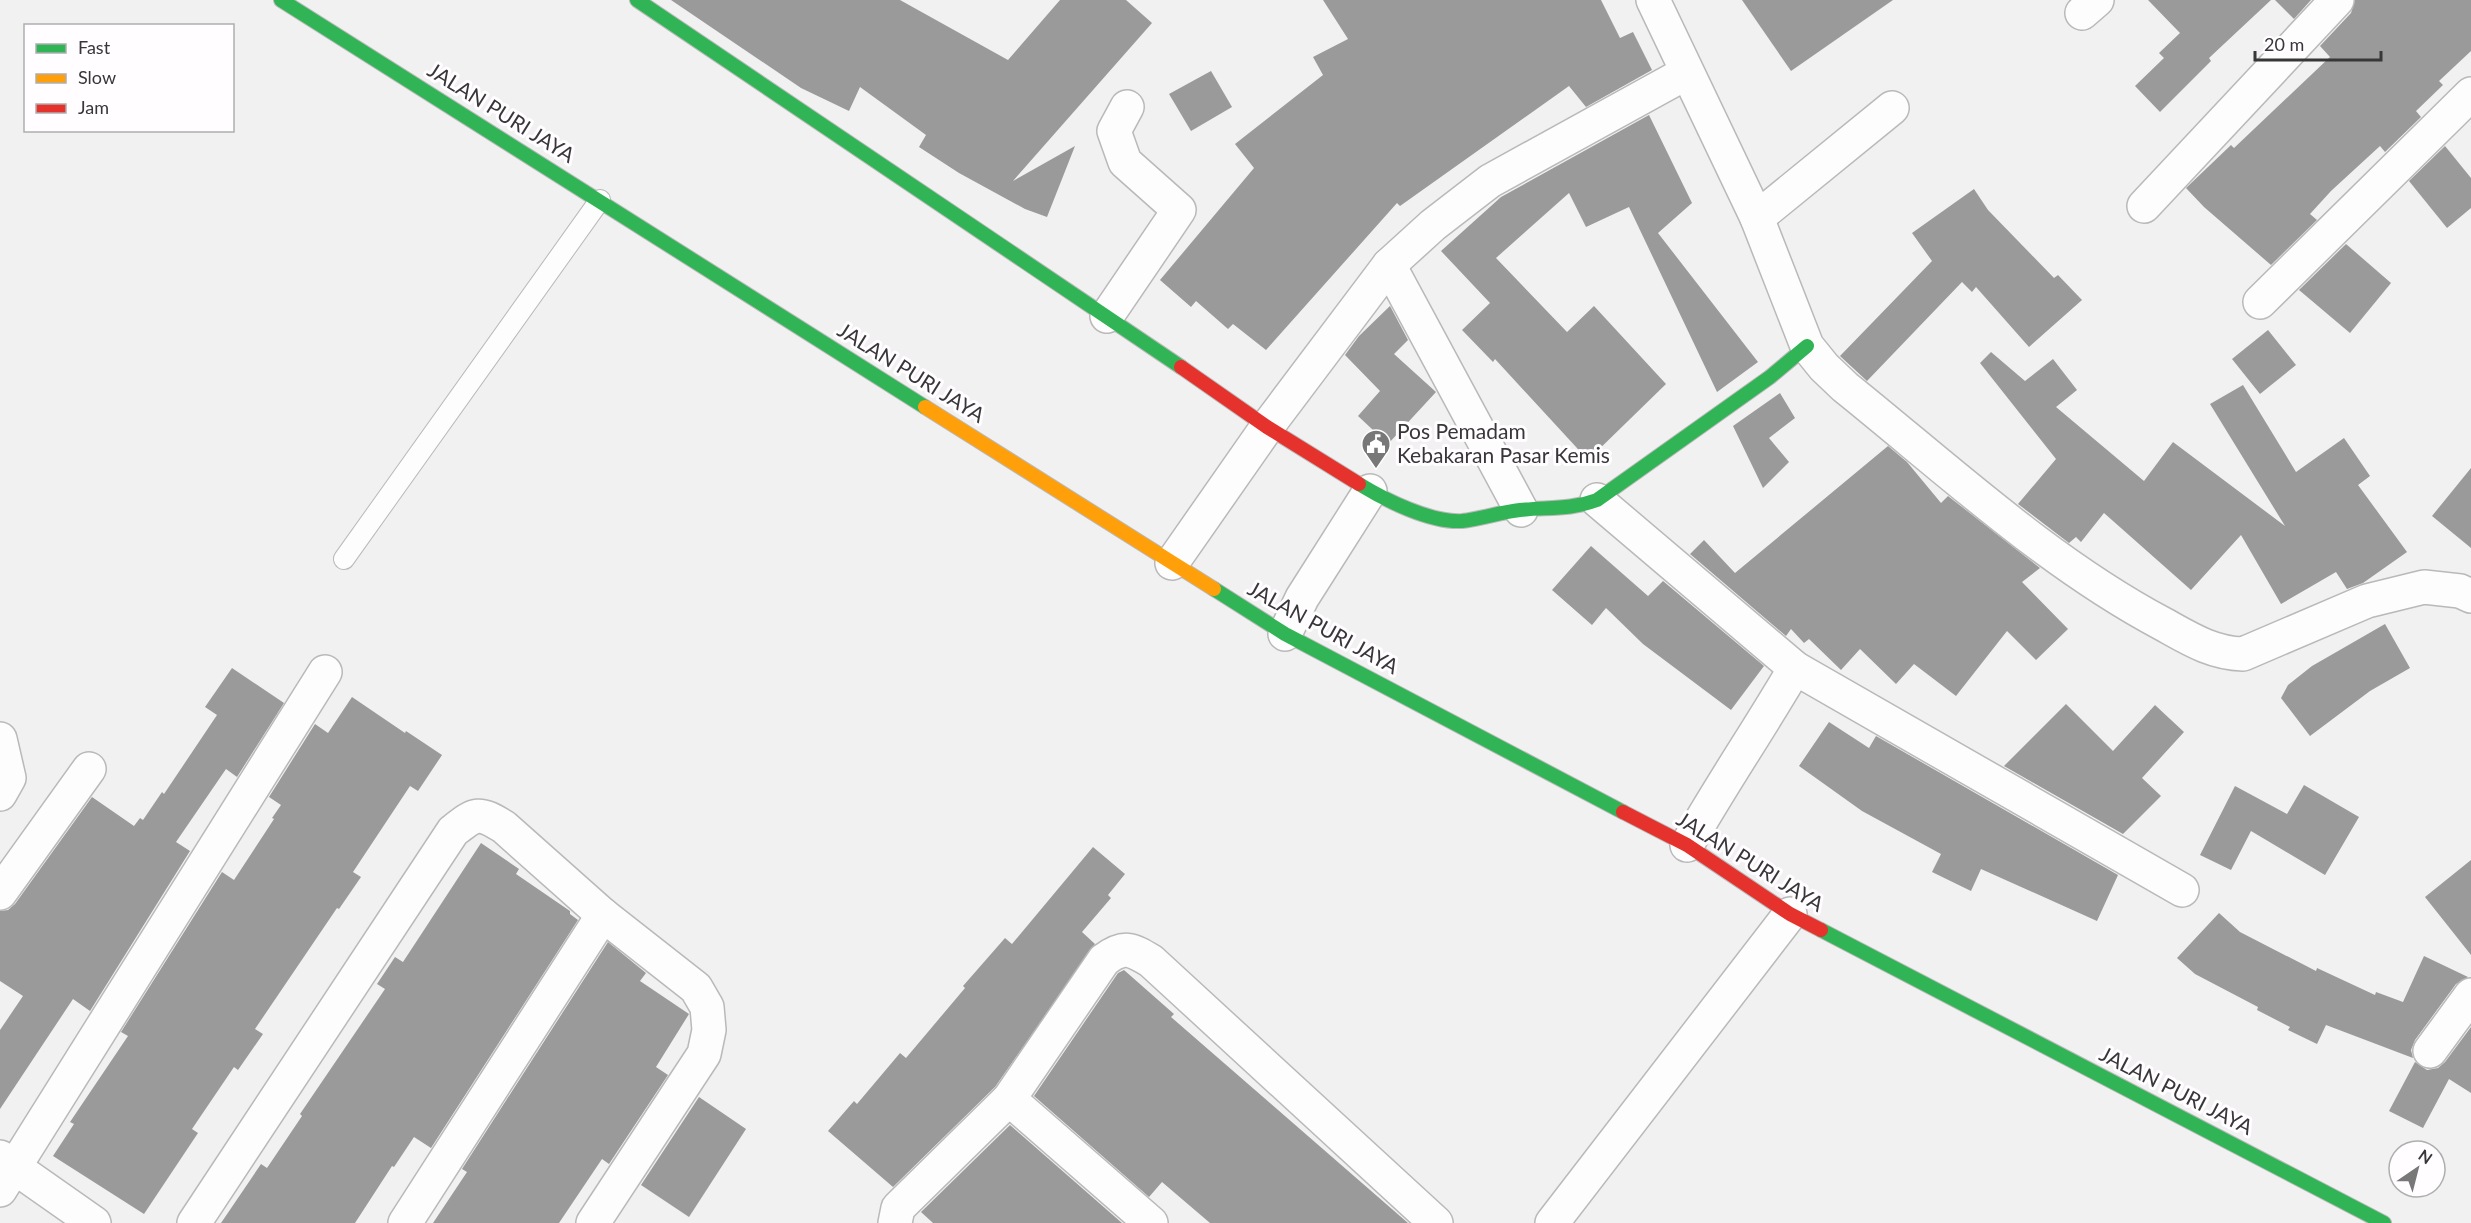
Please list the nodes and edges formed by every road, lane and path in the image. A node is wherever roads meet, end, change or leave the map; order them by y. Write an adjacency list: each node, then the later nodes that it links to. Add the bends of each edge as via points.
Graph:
1 (281, 0): 9 (street, JALAN PURI JAYA)
2 (638, 0): 14 (street)
3 (1653, 0): 5 (street)
4 (2337, 0): 10 (street)
5 (1686, 73): 11 (street); 12 (street, via 1490,181)
6 (1127, 107): 14 (street, via 1114,131 1125,162 1179,210)
7 (2467, 107): 13 (street)
8 (1892, 108): 11 (street)
9 (600, 200): 20 (lane); 21 (street, JALAN PURI JAYA)
10 (2144, 206)
11 (1756, 218): 15 (street)
12 (1389, 265): 16 (street); 19 (street)
13 (2260, 302)
14 (1107, 316): 16 (street)
15 (1807, 346): 18 (street, via 1770,377); 22 (street, via 1845,387 2041,545 2124,604 2222,654 2243,654 2367,601 2424,587)
16 (1267, 427): 17 (street); 21 (street)
17 (1366, 497): 19 (street, via 1460,521); 23 (street, via 1302,598)
18 (1597, 500): 19 (street, via 1551,510); 24 (street)
19 (1521, 510)
20 (344, 559)
21 (1172, 563): 23 (street, JALAN PURI JAYA)
22 (2471, 596)
23 (1285, 634): 29 (street, JALAN PURI JAYA)
24 (1795, 668): 29 (street); 30 (street)
25 (325, 672): 37 (street)
26 (0, 738): 28 (street, via 9,778)
27 (89, 770): 31 (street)
28 (0, 795)
29 (1687, 845): 32 (street, JALAN PURI JAYA)
30 (2182, 890)
31 (0, 893)
32 (1790, 914): 45 (street); 46 (street, JALAN PURI JAYA)
33 (603, 915): 39 (street, via 504,827 487,816 472,816 453,831); 40 (street); 41 (street, via 696,988 707,1007 709,1030 704,1054)
34 (2471, 995): 35 (street)
35 (2430, 1051)
36 (1009, 1099): 42 (street, via 898,1208); 43 (street); 44 (street, via 1104,960 1115,951 1131,949 1151,961)
37 (5, 1171): 38 (street)
38 (94, 1223)
39 (194, 1223)
40 (405, 1223)
41 (593, 1223)
42 (895, 1223)
43 (1151, 1223)
44 (1436, 1223)
45 (1552, 1223)
46 (2384, 1223)

